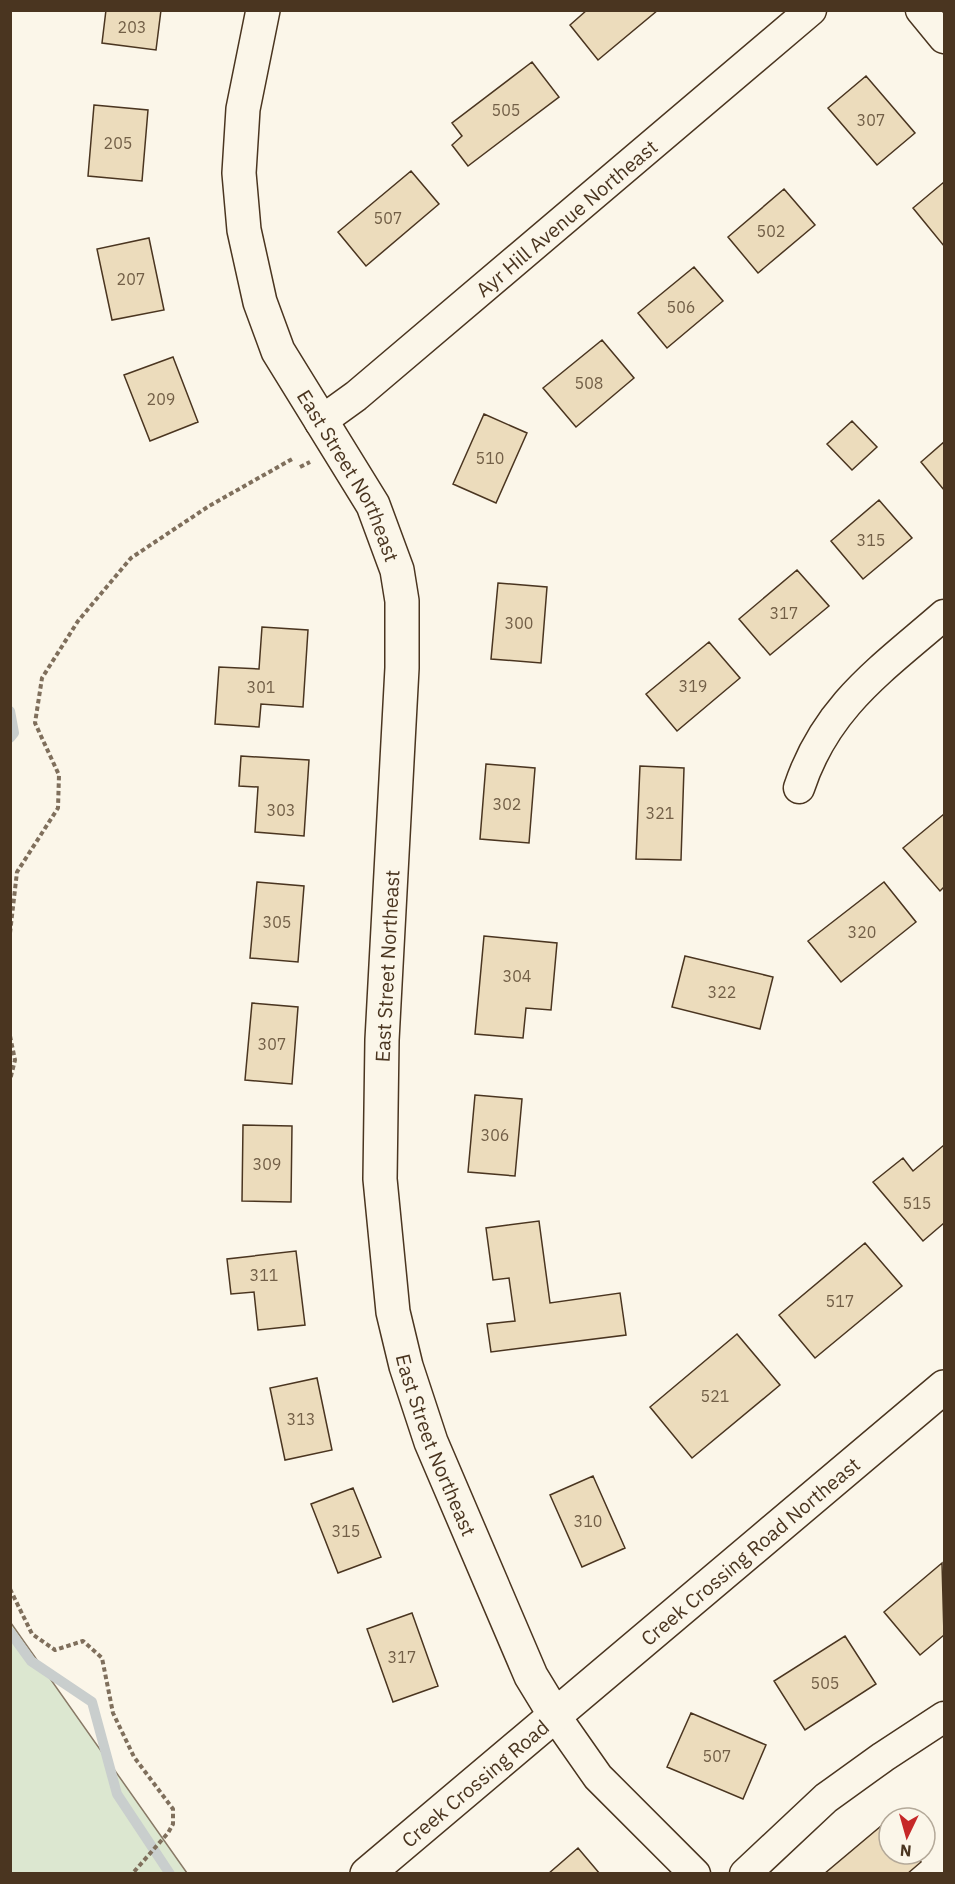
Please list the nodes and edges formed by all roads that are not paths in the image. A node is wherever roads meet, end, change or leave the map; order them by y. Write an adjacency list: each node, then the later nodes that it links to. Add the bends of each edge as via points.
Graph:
1 (262, 10): 5 (street, East Street Northeast, via 243,109 239,173 244,230 260,302 278,351)
2 (811, 10): 5 (street, Ayr Hill Avenue Northeast, via 356,396)
3 (921, 10): 4 (street)
4 (945, 38)
5 (320, 422): 9 (street, East Street Northeast, via 373,505 397,570 402,601 402,668 382,1040 380,1179 393,1312 431,1442 531,1676)
6 (945, 615): 7 (street, via 851,696 826,728)
7 (799, 788)
8 (945, 1387): 9 (street, Creek Crossing Road Northeast)
9 (556, 1716): 11 (street, Creek Crossing Road); 12 (street, East Street Northeast, via 598,1777)
10 (945, 1717): 13 (street, via 826,1798)
11 (367, 1874)
12 (695, 1874)
13 (745, 1874)

